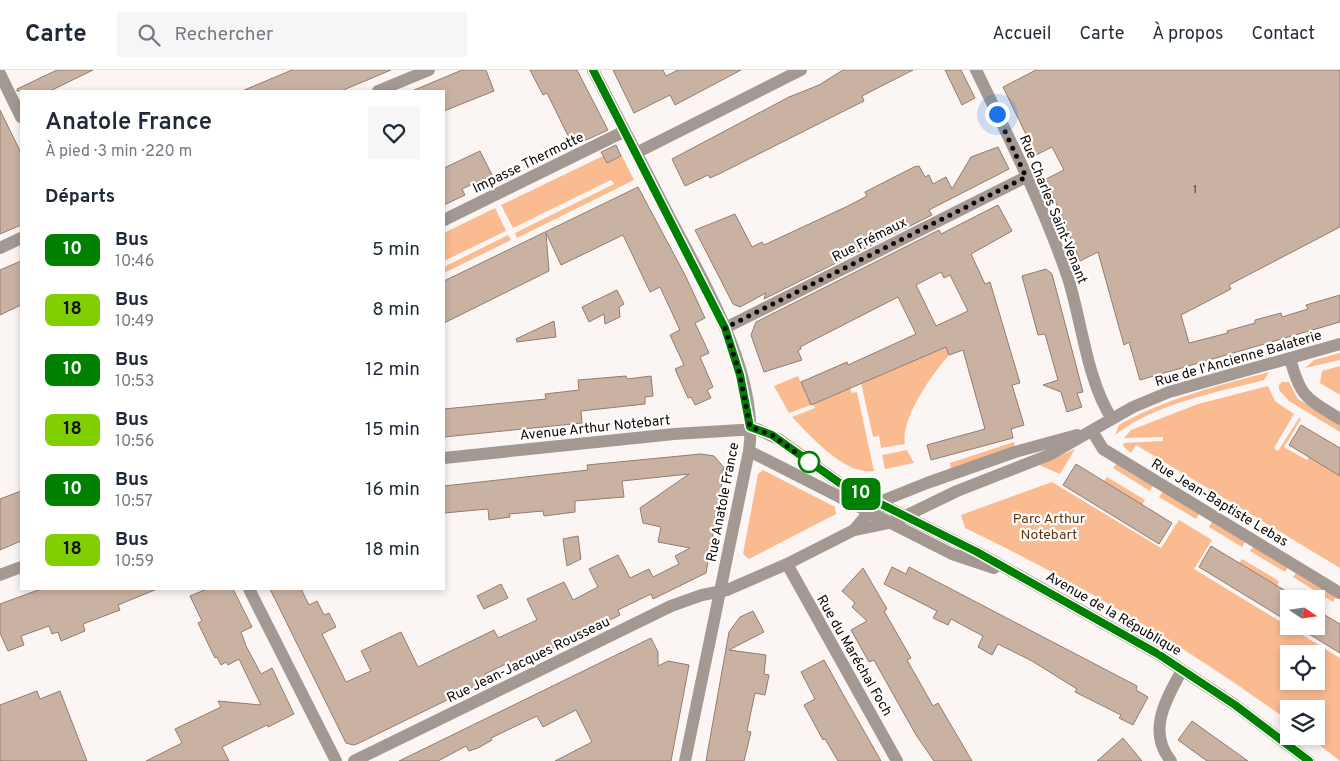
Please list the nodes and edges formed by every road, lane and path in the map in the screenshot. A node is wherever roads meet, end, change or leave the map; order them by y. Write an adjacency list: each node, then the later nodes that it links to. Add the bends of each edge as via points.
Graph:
1 (429, 70): 6 (street)
2 (593, 70): 8 (street, Rue Anatole France)
3 (801, 70): 9 (street)
4 (976, 70): 10 (street, Rue Charles Saint-Venant)
5 (0, 74): 7 (street)
6 (380, 90)
7 (20, 115)
8 (625, 131): 9 (street, Rue Anatole France); 11 (street, Impasse Thermotte)
9 (636, 153): 14 (street, Rue Anatole France)
10 (1026, 177): 14 (street, Rue Frémaux); 18 (street, Rue Charles Saint-Venant, via 1068,280 1098,390)
11 (445, 220)
12 (20, 238): 13 (street)
13 (0, 248)
14 (725, 328): 19 (street, Rue Anatole France, via 743,386)
15 (1340, 344): 16 (street, Rue de l'Ancienne Balaterie)
16 (1290, 358): 17 (street, via 1297,384 1304,395); 18 (street, Rue de l'Ancienne Balaterie, via 1182,387)
17 (1340, 418)
18 (1112, 419): 20 (street, Rue de l'Ancienne Balaterie)
19 (750, 427): 21 (street, Rue Anatole France); 22 (street, Avenue Arthur Notebart); 23 (street, Avenue de la République, via 772,435)
20 (1092, 431): 23 (street, Rue de l'Ancienne Balaterie, via 1014,452 926,482); 24 (street, Rue de l'Ancienne Balaterie, via 1049,455 957,491); 33 (street, Rue Jean-Baptiste Lebas, via 1103,449)
21 (749, 451): 23 (street, Avenue de la République); 32 (street, Rue Anatole France)
22 (445, 458)
23 (873, 506): 24 (street, Avenue de la République); 25 (street, Avenue de la République); 26 (street, Rue de l'Ancienne Balaterie)
24 (906, 517): 25 (street, Rue de l'Ancienne Balaterie); 30 (street, Avenue de la République)
25 (893, 522): 26 (street, Rue de l'Ancienne Balaterie); 30 (street, Avenue de la République, via 952,554)
26 (854, 530): 27 (street, Rue de l'Ancienne Balaterie)
27 (787, 564): 32 (street, Rue de l'Ancienne Balaterie); 38 (street, Rue du Maréchal Foch)
28 (20, 567): 29 (street)
29 (0, 575)
30 (1026, 580): 34 (street, Avenue de la République)
31 (250, 590): 35 (street)
32 (719, 592): 36 (street, Rue Jean-Jacques Rousseau, via 671,606); 37 (street, Rue Anatole France)
33 (1340, 593)
34 (1182, 670): 39 (street, via 1161,711 1158,724 1161,744); 40 (street, Avenue de la République)
35 (336, 761)
36 (354, 761)
37 (685, 761)
38 (898, 761)
39 (1171, 761)
40 (1309, 761)

